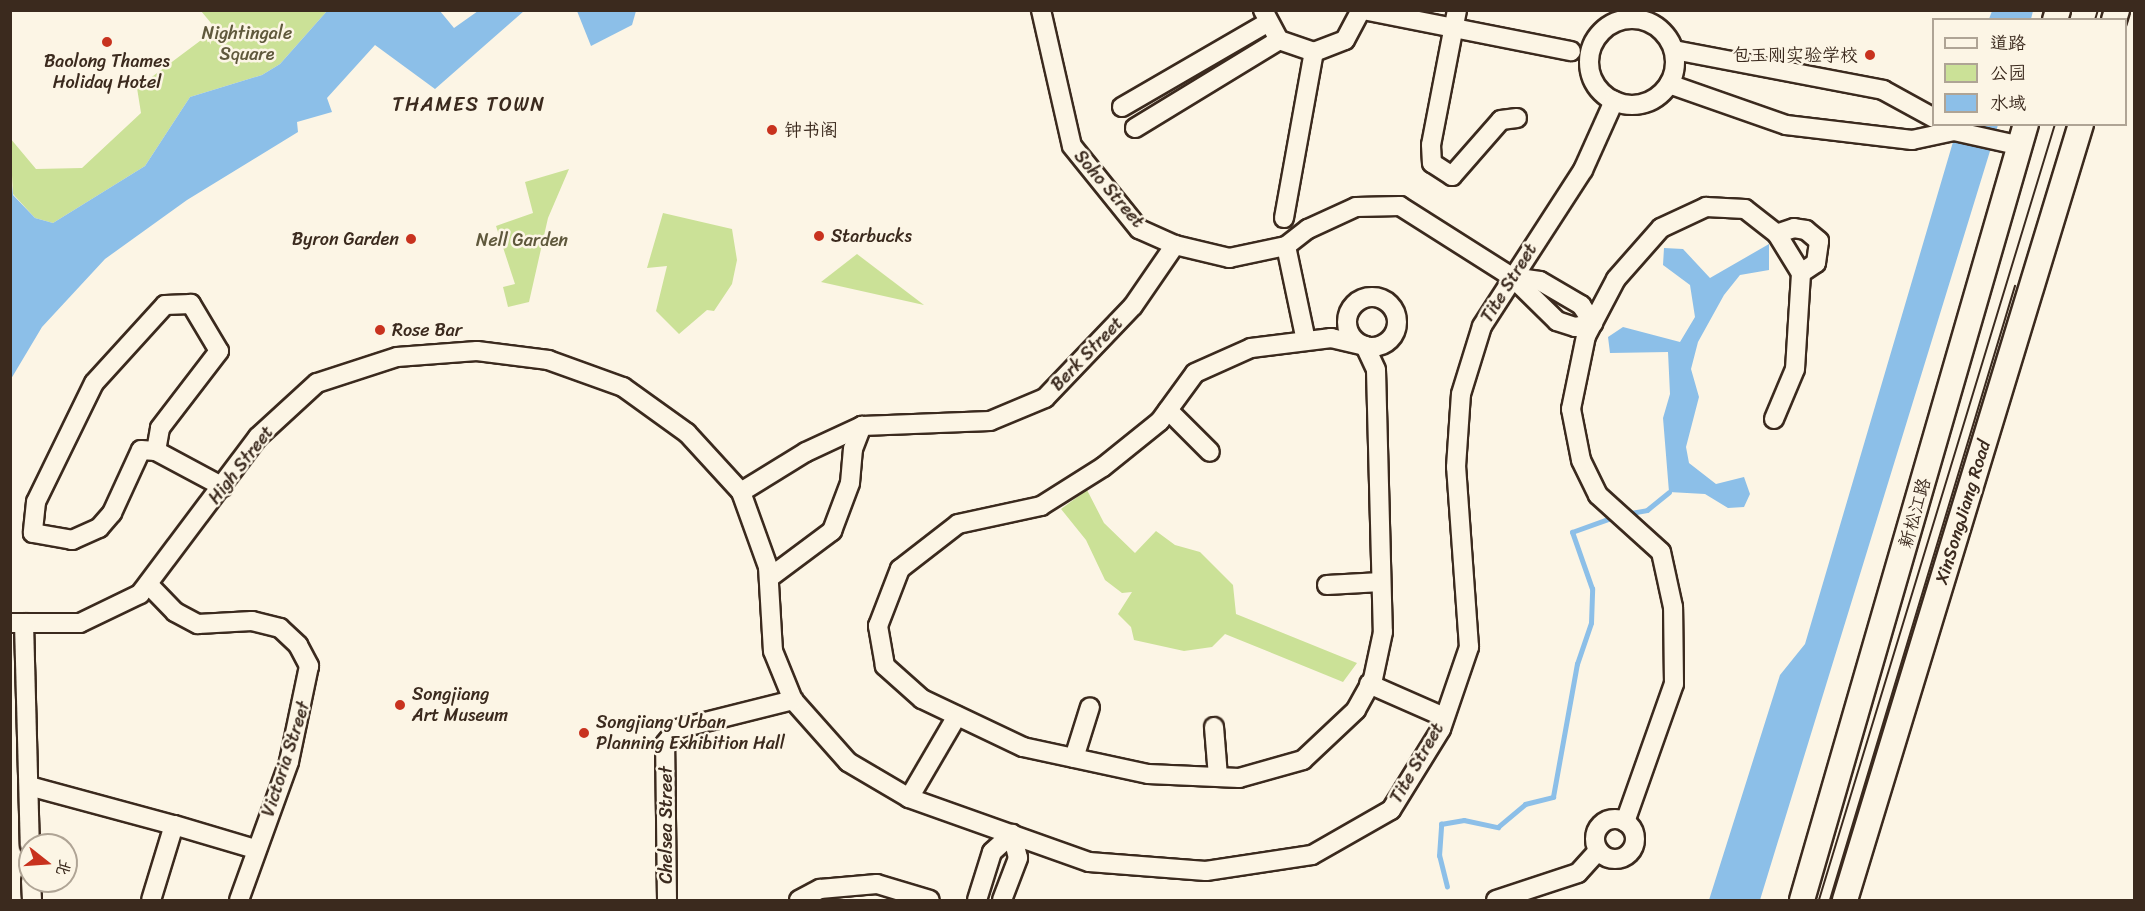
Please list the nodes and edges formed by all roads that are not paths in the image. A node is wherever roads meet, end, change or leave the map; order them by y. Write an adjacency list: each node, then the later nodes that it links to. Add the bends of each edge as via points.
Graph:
1 (1041, 10): 21 (street, Soho Street, via 1072,146 1139,230)
2 (1362, 10): 5 (street); 9 (street, via 1345,40)
3 (1646, 16): 7 (street); 11 (street, via 1608,27 1590,53 1592,75 1599,89)
4 (1265, 17): 6 (street); 12 (street)
5 (1455, 19): 8 (street); 14 (street, via 1431,145 1432,163 1452,176 1501,120)
6 (1279, 40): 9 (street); 16 (street)
7 (1674, 50): 10 (street); 13 (street, via 1883,90)
8 (1571, 51)
9 (1314, 52): 19 (street)
10 (1669, 84): 11 (street, via 1644,104); 17 (street, via 1786,124 1912,140)
11 (1614, 101): 24 (street, Tite Street, via 1583,170)
12 (1122, 107)
13 (1932, 117)
14 (1517, 118)
15 (2080, 126): 65 (main road, XinSongJiang Road)
16 (1135, 128)
17 (1949, 128): 18 (street)
18 (2024, 135): 64 (main road, 新松江路)
19 (1284, 218)
20 (1777, 234): 23 (street); 23 (street, via 1794,228 1806,230 1819,241 1816,263); 25 (street, via 1745,209 1706,207 1661,228 1616,279)
21 (1175, 245): 22 (street, Soho Street, via 1229,258); 29 (street, Berk Street, via 1133,306 1045,398 990,421)
22 (1286, 246): 24 (street, via 1308,229 1356,207 1400,206); 26 (street)
23 (1801, 273): 28 (street, via 1795,369)
24 (1512, 278): 25 (street, via 1540,281 1581,305); 25 (street, via 1557,321 1575,327); 43 (street, Tite Street, via 1482,326 1461,394 1456,466 1469,647)
25 (1593, 323): 49 (street, via 1586,336 1571,409 1581,460 1598,495 1661,552 1673,607 1674,684)
26 (1306, 341): 27 (street, via 1251,348 1195,373); 35 (street, via 1331,338 1365,346 1376,370)
27 (1168, 410): 31 (street); 42 (street, via 1103,467 1041,506 958,525 900,569 878,626 885,666 922,699)
28 (1774, 419)
29 (862, 426): 33 (street, Berk Street, via 806,452); 34 (street, via 853,449 850,483 832,531)
30 (156, 451): 30 (street, via 141,450 112,513 99,528 72,540 33,533 36,502 94,383 165,305 191,304 219,351 160,428); 32 (street)
31 (1210, 452)
32 (223, 487): 33 (street, High Street, via 258,437 317,383 397,357 477,351 548,360 623,387 687,433); 36 (street, High Street)
33 (741, 492): 34 (street, High Street)
34 (769, 578): 40 (street, High Street, via 773,651)
35 (1381, 582): 37 (street); 39 (street, via 1383,632)
36 (148, 584): 38 (street, High Street, via 140,594 80,623); 53 (street, Victoria Street, via 175,612 198,624 252,621 279,628 298,645 309,666 289,762)
37 (1327, 585)
38 (17, 623): 47 (street)
39 (1370, 684): 43 (street); 46 (street, via 1356,710 1303,760 1239,778)
40 (793, 700): 48 (street, Tite Street, via 848,762); 58 (street, Chelsea Street, via 677,729 665,744)
41 (1090, 707): 45 (street)
42 (957, 716): 45 (street, via 1023,747); 48 (street)
43 (1444, 717): 52 (street, Tite Street, via 1442,729 1390,810 1312,855 1206,871 1089,862)
44 (1215, 727): 46 (street)
45 (1074, 758): 46 (street, via 1148,774)
46 (1218, 777)
47 (29, 786): 50 (street); 51 (street)
48 (909, 798): 52 (street, Tite Street)
49 (1625, 822): 54 (street, via 1610,819 1600,823 1594,834); 54 (street, via 1635,833 1635,849 1616,859)
50 (174, 825): 53 (street); 56 (street)
51 (30, 833)
52 (1011, 834): 61 (street, via 993,852); 62 (street, via 1018,858)
53 (255, 849): 57 (street, Victoria Street)
54 (1596, 853): 63 (street, via 1578,873)
55 (855, 892): 59 (street, via 820,889); 60 (street, via 898,888)
56 (151, 900)
57 (239, 900)
58 (667, 900)
59 (799, 900)
60 (930, 900)
61 (977, 900)
62 (1002, 900)
63 (1496, 900)
64 (1802, 900)
65 (1845, 900)

